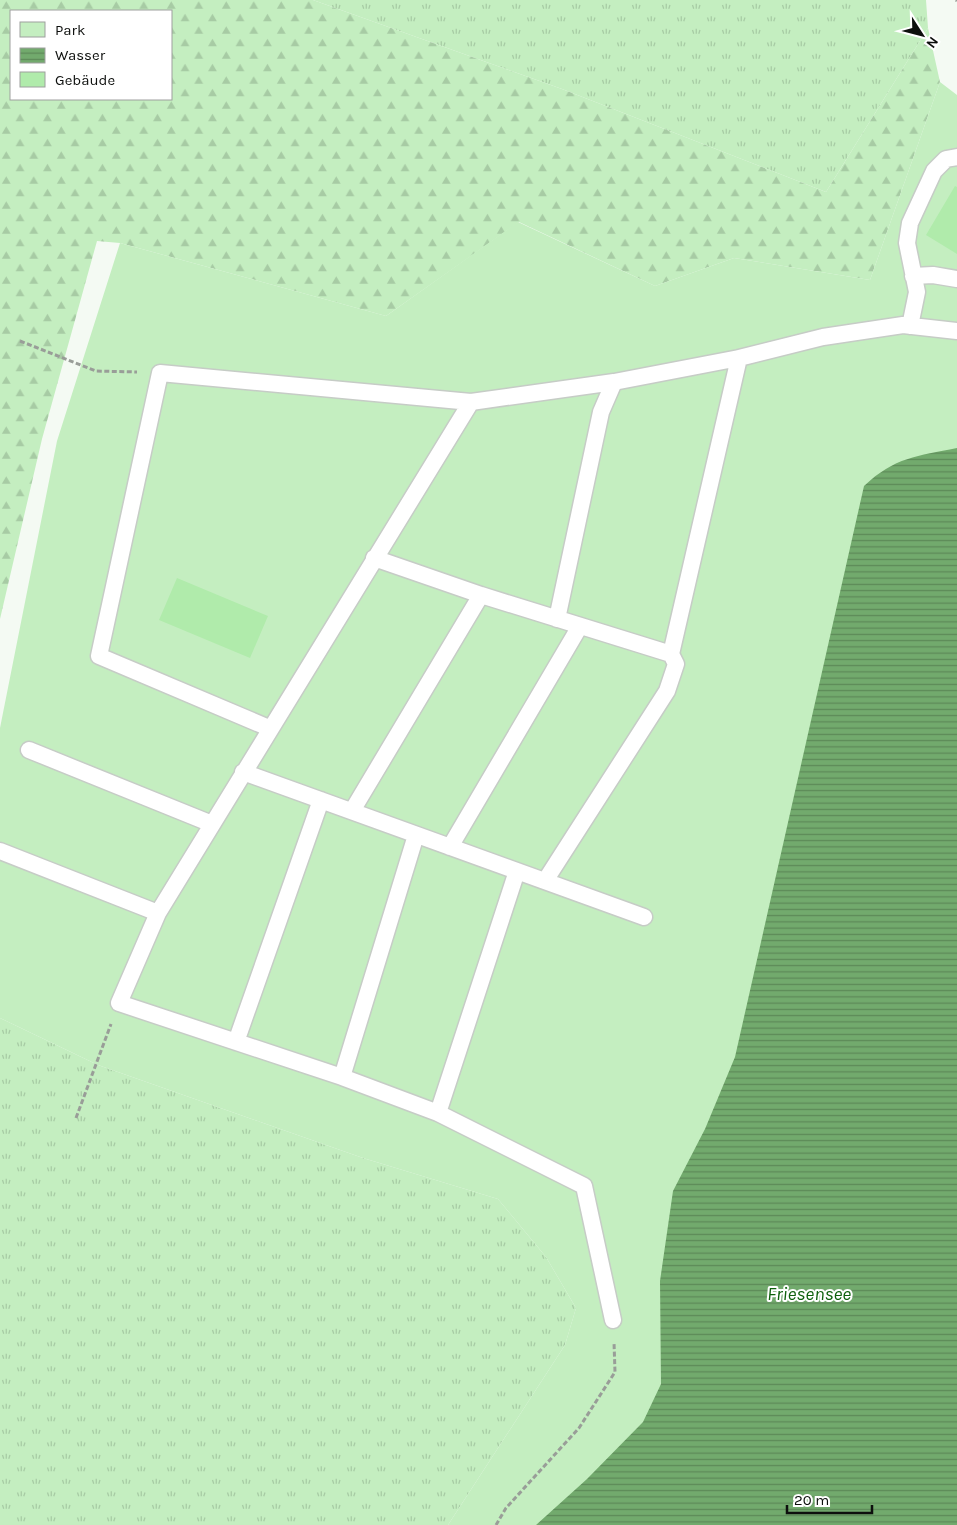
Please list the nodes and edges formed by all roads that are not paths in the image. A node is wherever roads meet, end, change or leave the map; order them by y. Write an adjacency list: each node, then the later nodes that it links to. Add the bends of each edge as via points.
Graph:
1 (957, 157): 2 (lane, via 946,159 934,171 910,223 907,244)
2 (913, 276): 3 (lane, via 951,276); 4 (lane, via 917,292)
3 (957, 279)
4 (910, 326): 5 (lane); 6 (lane, via 823,337)
5 (957, 331)
6 (739, 358): 7 (lane); 13 (lane)
7 (614, 382): 8 (lane); 11 (lane, via 602,412)
8 (470, 402): 9 (lane); 14 (lane, via 160,373 99,656)
9 (374, 558): 10 (lane); 14 (lane)
10 (481, 595): 11 (lane); 18 (lane)
11 (557, 619): 12 (lane)
12 (580, 626): 13 (lane); 21 (lane)
13 (671, 654): 24 (lane, via 676,664 667,691)
14 (269, 728): 16 (lane)
15 (29, 750): 19 (lane)
16 (243, 772): 17 (lane); 19 (lane)
17 (321, 800): 18 (lane); 27 (lane)
18 (352, 811): 20 (lane)
19 (212, 824): 25 (lane)
20 (416, 835): 21 (lane); 28 (lane)
21 (450, 847): 23 (lane)
22 (0, 851): 25 (lane)
23 (517, 871): 24 (lane); 29 (lane)
24 (545, 881): 26 (lane)
25 (158, 913): 27 (lane, via 119,1003)
26 (644, 917)
27 (236, 1042): 28 (lane)
28 (342, 1076): 29 (lane)
29 (438, 1113): 30 (lane, via 584,1186)
30 (614, 1320)

